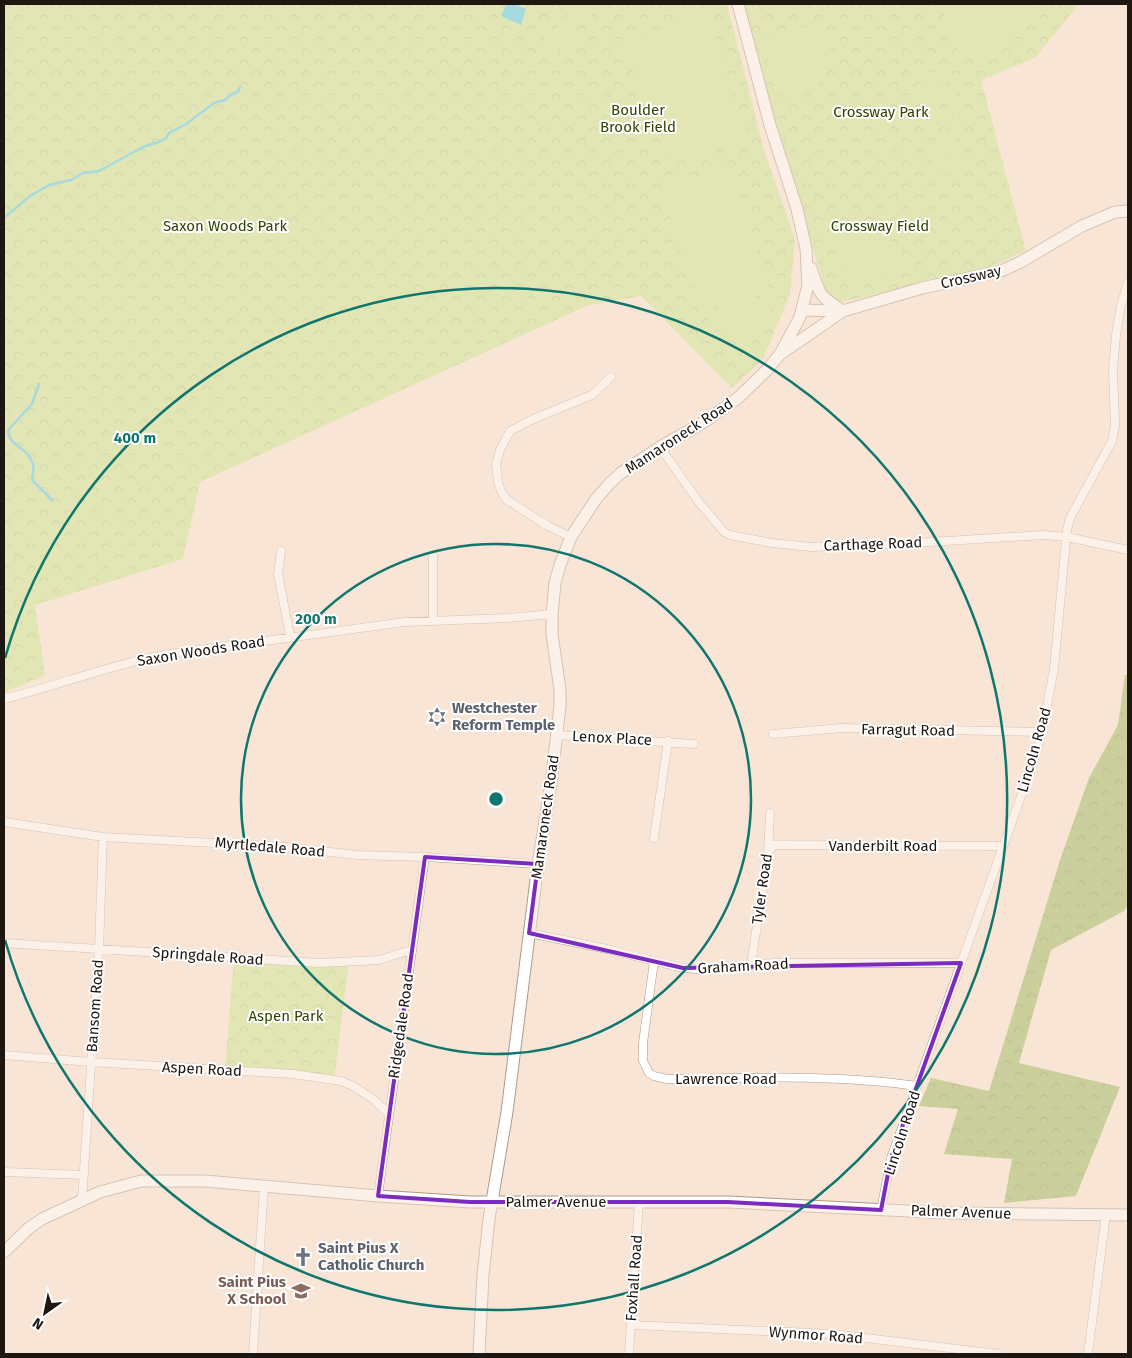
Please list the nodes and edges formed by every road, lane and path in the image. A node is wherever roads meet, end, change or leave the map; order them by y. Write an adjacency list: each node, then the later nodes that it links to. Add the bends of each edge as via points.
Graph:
1 (738, 4): 3 (street, Mamaroneck Road)
2 (1128, 211): 6 (street, Crossway, via 1115,212 1082,226 1001,271 922,288)
3 (806, 249): 5 (street, Mamaroneck Road, via 808,285); 6 (street, via 818,292)
4 (1128, 282): 11 (street, Lincoln Road, via 1116,335 1112,441 1070,518)
5 (802, 310): 6 (street, Crossway); 7 (street, Mamaroneck Road)
6 (843, 311): 7 (street)
7 (780, 354): 9 (street, Mamaroneck Road, via 738,398)
8 (611, 377): 10 (street, via 592,395 510,431 496,464 498,482 507,500)
9 (660, 448): 10 (street, Mamaroneck Road, via 610,483); 11 (street, Carthage Road, via 698,501 730,535 811,547 1043,535)
10 (571, 537): 15 (street, Mamaroneck Road, via 555,584)
11 (1067, 537): 12 (street, Carthage Road); 19 (street, Lincoln Road, via 1054,669)
12 (1128, 550)
13 (281, 551): 17 (street, via 278,574)
14 (433, 555): 16 (street)
15 (552, 614): 16 (street, Saxon Woods Road); 21 (street, Mamaroneck Road, via 560,690)
16 (433, 621): 17 (street, Saxon Woods Road)
17 (290, 636): 18 (street, Saxon Woods Road, via 144,658)
18 (4, 699)
19 (1042, 732): 20 (street, Farragut Road, via 842,728); 28 (street, Lincoln Road)
20 (773, 734)
21 (557, 735): 22 (street, Lenox Place); 31 (street, Mamaroneck Road)
22 (668, 741): 23 (street, Lenox Place); 27 (street, Lenox Place)
23 (694, 744)
24 (770, 813): 29 (street, Tyler Road)
25 (4, 822): 26 (street, Myrtledale Road)
26 (103, 837): 30 (street, Myrtledale Road, via 287,846 356,856); 34 (street, Bansom Road)
27 (654, 838)
28 (1003, 846): 29 (street, Vanderbilt Road, via 773,846); 37 (street, Lincoln Road)
29 (768, 853): 38 (street, Tyler Road)
30 (425, 857): 31 (street, Myrtledale Road); 35 (street, Ridgedale Road)
31 (538, 864): 32 (street, Mamaroneck Road)
32 (529, 933): 36 (street, Graham Road); 48 (street, Mamaroneck Road, via 507,1112)
33 (4, 942): 34 (street, Springdale Road)
34 (99, 948): 35 (street, Springdale Road, via 319,963 379,960); 40 (street, Bansom Road)
35 (411, 950): 42 (street, Ridgedale Road)
36 (654, 961): 38 (street, Graham Road, via 697,969); 41 (street, Lawrence Road, via 643,1061 654,1076 668,1079 878,1081)
37 (962, 963): 38 (street, Graham Road); 41 (street, Lincoln Road)
38 (751, 965)
39 (4, 1055): 40 (street, Aspen Road)
40 (91, 1062): 42 (street, Aspen Road, via 293,1074 341,1081 373,1099); 44 (street, Bansom Road)
41 (918, 1086): 50 (street, Lincoln Road, via 891,1158)
42 (389, 1114): 46 (street, Ridgedale Road)
43 (4, 1172): 44 (street)
44 (84, 1174): 47 (street, Bansom Road)
45 (264, 1186): 46 (street, Palmer Avenue); 47 (street, Palmer Avenue, via 205,1181 141,1181); 55 (street)
46 (378, 1196): 48 (street, Palmer Avenue)
47 (82, 1199): 53 (street, Palmer Avenue, via 42,1219)
48 (492, 1202): 49 (street, Palmer Avenue); 56 (street, Mamaroneck Road, via 483,1275)
49 (639, 1202): 50 (street, Palmer Avenue, via 757,1203); 54 (street, Foxhall Road)
50 (881, 1210): 51 (street, Palmer Avenue)
51 (1106, 1214): 52 (street, Palmer Avenue); 59 (street)
52 (1128, 1215)
53 (4, 1252)
54 (632, 1325): 57 (street, Foxhall Road); 58 (street, Wynmor Road, via 832,1334)
55 (253, 1354)
56 (479, 1354)
57 (629, 1354)
58 (999, 1354)
59 (1088, 1354)

